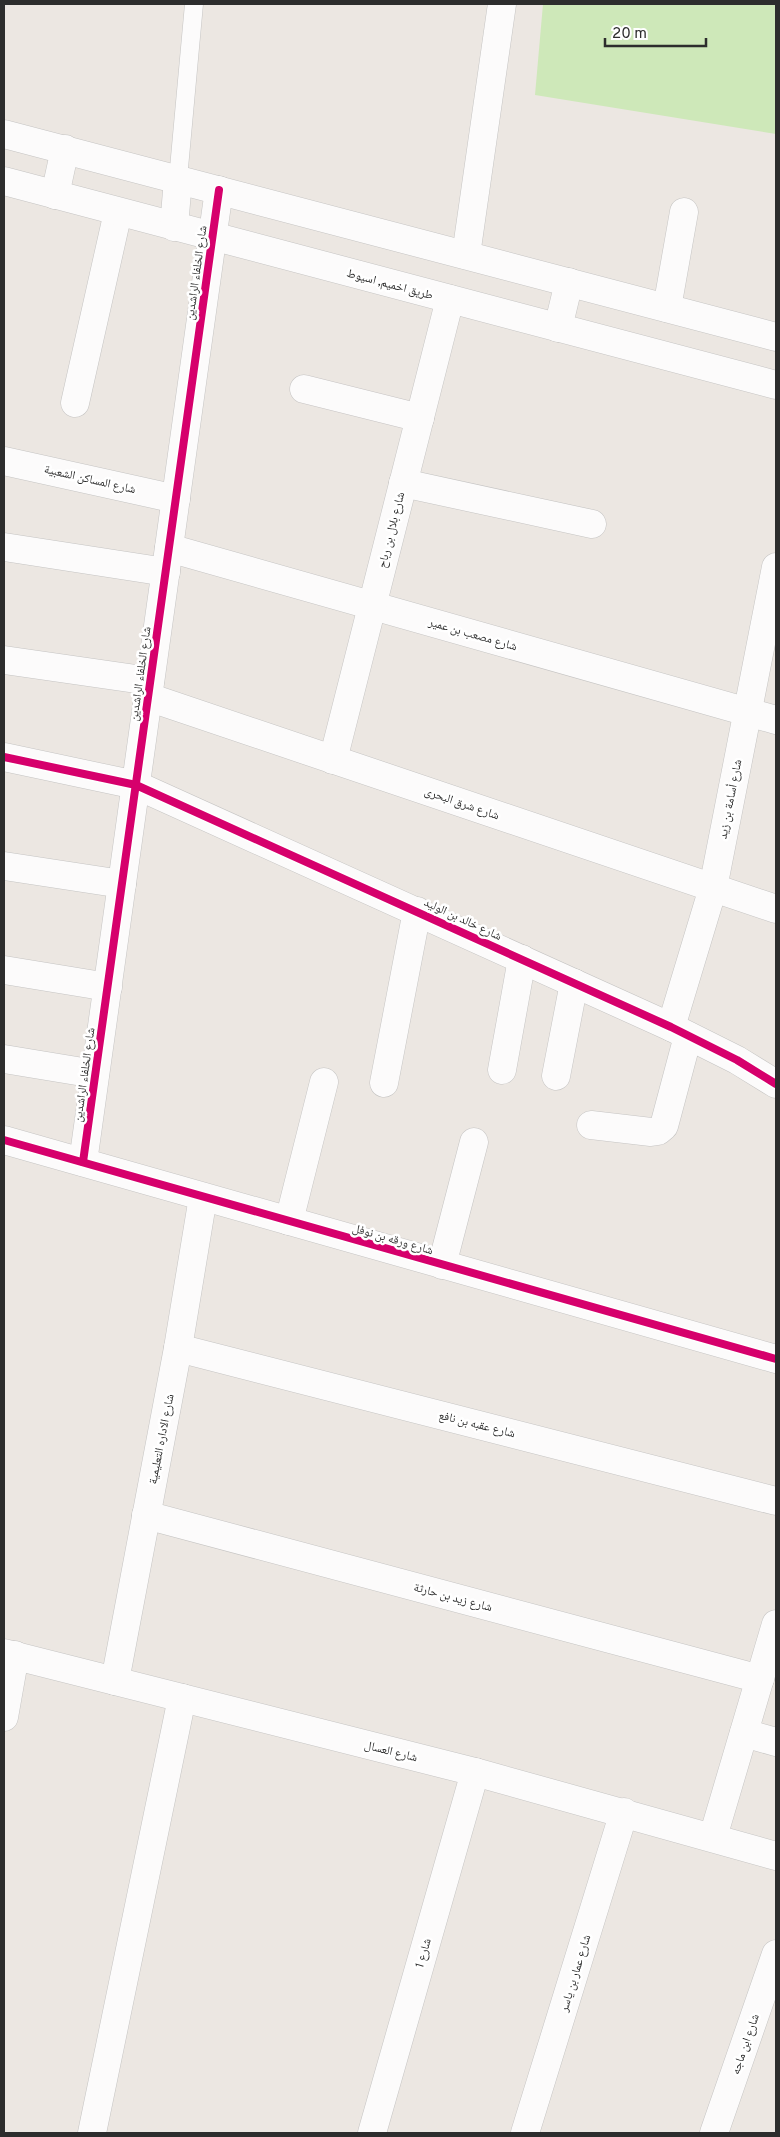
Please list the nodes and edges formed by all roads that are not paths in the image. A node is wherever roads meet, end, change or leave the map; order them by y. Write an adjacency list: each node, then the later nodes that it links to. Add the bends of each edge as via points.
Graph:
1 (194, 4): 5 (lane)
2 (502, 4): 13 (street)
3 (4, 134): 4 (street)
4 (65, 150): 5 (street); 8 (street)
5 (178, 179): 7 (street); 11 (street)
6 (4, 182): 8 (street, طريق اخميم, اسيوط)
7 (219, 190): 12 (street, شارع الخلفاء الراشدين); 13 (street)
8 (55, 195): 9 (street, طريق اخميم, اسيوط)
9 (118, 212): 11 (street, طريق اخميم, اسيوط); 21 (street)
10 (684, 212): 16 (street)
11 (174, 227): 12 (street, طريق اخميم, اسيوط)
12 (213, 237): 15 (street, طريق اخميم, اسيوط); 25 (street, شارع الخلفاء الراشدين)
13 (466, 255): 14 (street)
14 (569, 282): 16 (street); 17 (street)
15 (450, 299): 17 (street, طريق اخميم, اسيوط); 22 (street, شارع بلال بن رباح)
16 (667, 308): 18 (street)
17 (558, 328): 19 (street, طريق اخميم, اسيوط)
18 (776, 337)
19 (776, 385)
20 (304, 389): 22 (street)
21 (75, 403)
22 (420, 418): 24 (street, شارع بلال بن رباح)
23 (4, 461): 25 (street, شارع المساكن الشعبية)
24 (403, 483): 26 (street); 30 (street, شارع بلال بن رباح)
25 (176, 499): 28 (street, شارع الخلفاء الراشدين)
26 (592, 524)
27 (4, 547): 28 (street, شارع مصعب بن عمير)
28 (168, 560): 30 (street, شارع مصعب بن عمير); 32 (street, شارع الخلفاء الراشدين)
29 (776, 568): 33 (street, شارع أسامة بن زيد)
30 (372, 606): 33 (street, شارع مصعب بن عمير); 36 (street, شارع بلال بن رباح)
31 (4, 660): 32 (street, شارع شرق البحرى)
32 (149, 689): 36 (street, شارع شرق البحرى); 37 (street, شارع الخلفاء الراشدين)
33 (748, 712): 34 (street, شارع مصعب بن عمير); 40 (street, شارع أسامة بن زيد)
34 (776, 720)
35 (4, 757): 37 (street, شارع خالد بن الوليد)
36 (332, 760): 40 (street, شارع شرق البحرى)
37 (136, 785): 39 (street, شارع الخلفاء الراشدين); 42 (street, شارع خالد بن الوليد)
38 (4, 866): 39 (street)
39 (122, 884): 46 (street, شارع الخلفاء الراشدين)
40 (713, 888): 41 (street, شارع شرق البحرى); 47 (street, شارع أسامة بن زيد)
41 (776, 909)
42 (417, 910): 43 (street, شارع خالد بن الوليد); 53 (street)
43 (522, 959): 45 (street, شارع خالد بن الوليد); 49 (street)
44 (4, 970): 46 (street)
45 (574, 983): 47 (street, شارع خالد بن الوليد); 51 (street)
46 (108, 987): 50 (street, شارع الخلفاء الراشدين)
47 (679, 1032): 54 (street, شارع خالد بن الوليد, via 737,1060); 55 (street, شارع أسامة بن زيد, via 664,1126 651,1132)
48 (4, 1058): 50 (street)
49 (502, 1070)
50 (95, 1074): 58 (street, شارع الخلفاء الراشدين)
51 (556, 1076)
52 (324, 1082): 60 (street)
53 (384, 1083)
54 (776, 1084)
55 (592, 1125)
56 (4, 1140): 58 (street, شارع ورقه بن نوفل)
57 (474, 1142): 61 (street)
58 (83, 1162): 59 (street, شارع ورقه بن نوفل)
59 (204, 1197): 60 (street, شارع ورقه بن نوفل); 62 (street, شارع الاداره التعليمية)
60 (289, 1222): 61 (street, شارع ورقه بن نوفل)
61 (442, 1265): 63 (street, شارع ورقه بن نوفل)
62 (178, 1348): 64 (street, شارع عقبه بن نافع); 65 (street, شارع الاداره التعليمية)
63 (776, 1359)
64 (776, 1501)
65 (146, 1515): 68 (street, شارع زيد بن حارثة); 69 (street, شارع الاداره التعليمية)
66 (776, 1624): 68 (street)
67 (9, 1654): 69 (street, شارع العسال); 71 (street)
68 (760, 1679): 72 (street)
69 (115, 1681): 70 (street, شارع العسال)
70 (182, 1698): 74 (street, شارع العسال); 79 (street)
71 (4, 1717)
72 (744, 1733): 73 (street); 76 (street)
73 (776, 1742)
74 (474, 1772): 75 (street, شارع العسال); 80 (street, شارع 1)
75 (624, 1812): 76 (street, شارع العسال); 81 (street, شارع عمار بن ياسر)
76 (713, 1837): 77 (street, شارع العسال)
77 (776, 1856)
78 (776, 1954): 82 (street, شارع ابن ماجه)
79 (92, 2133)
80 (372, 2133)
81 (525, 2133)
82 (714, 2133)

